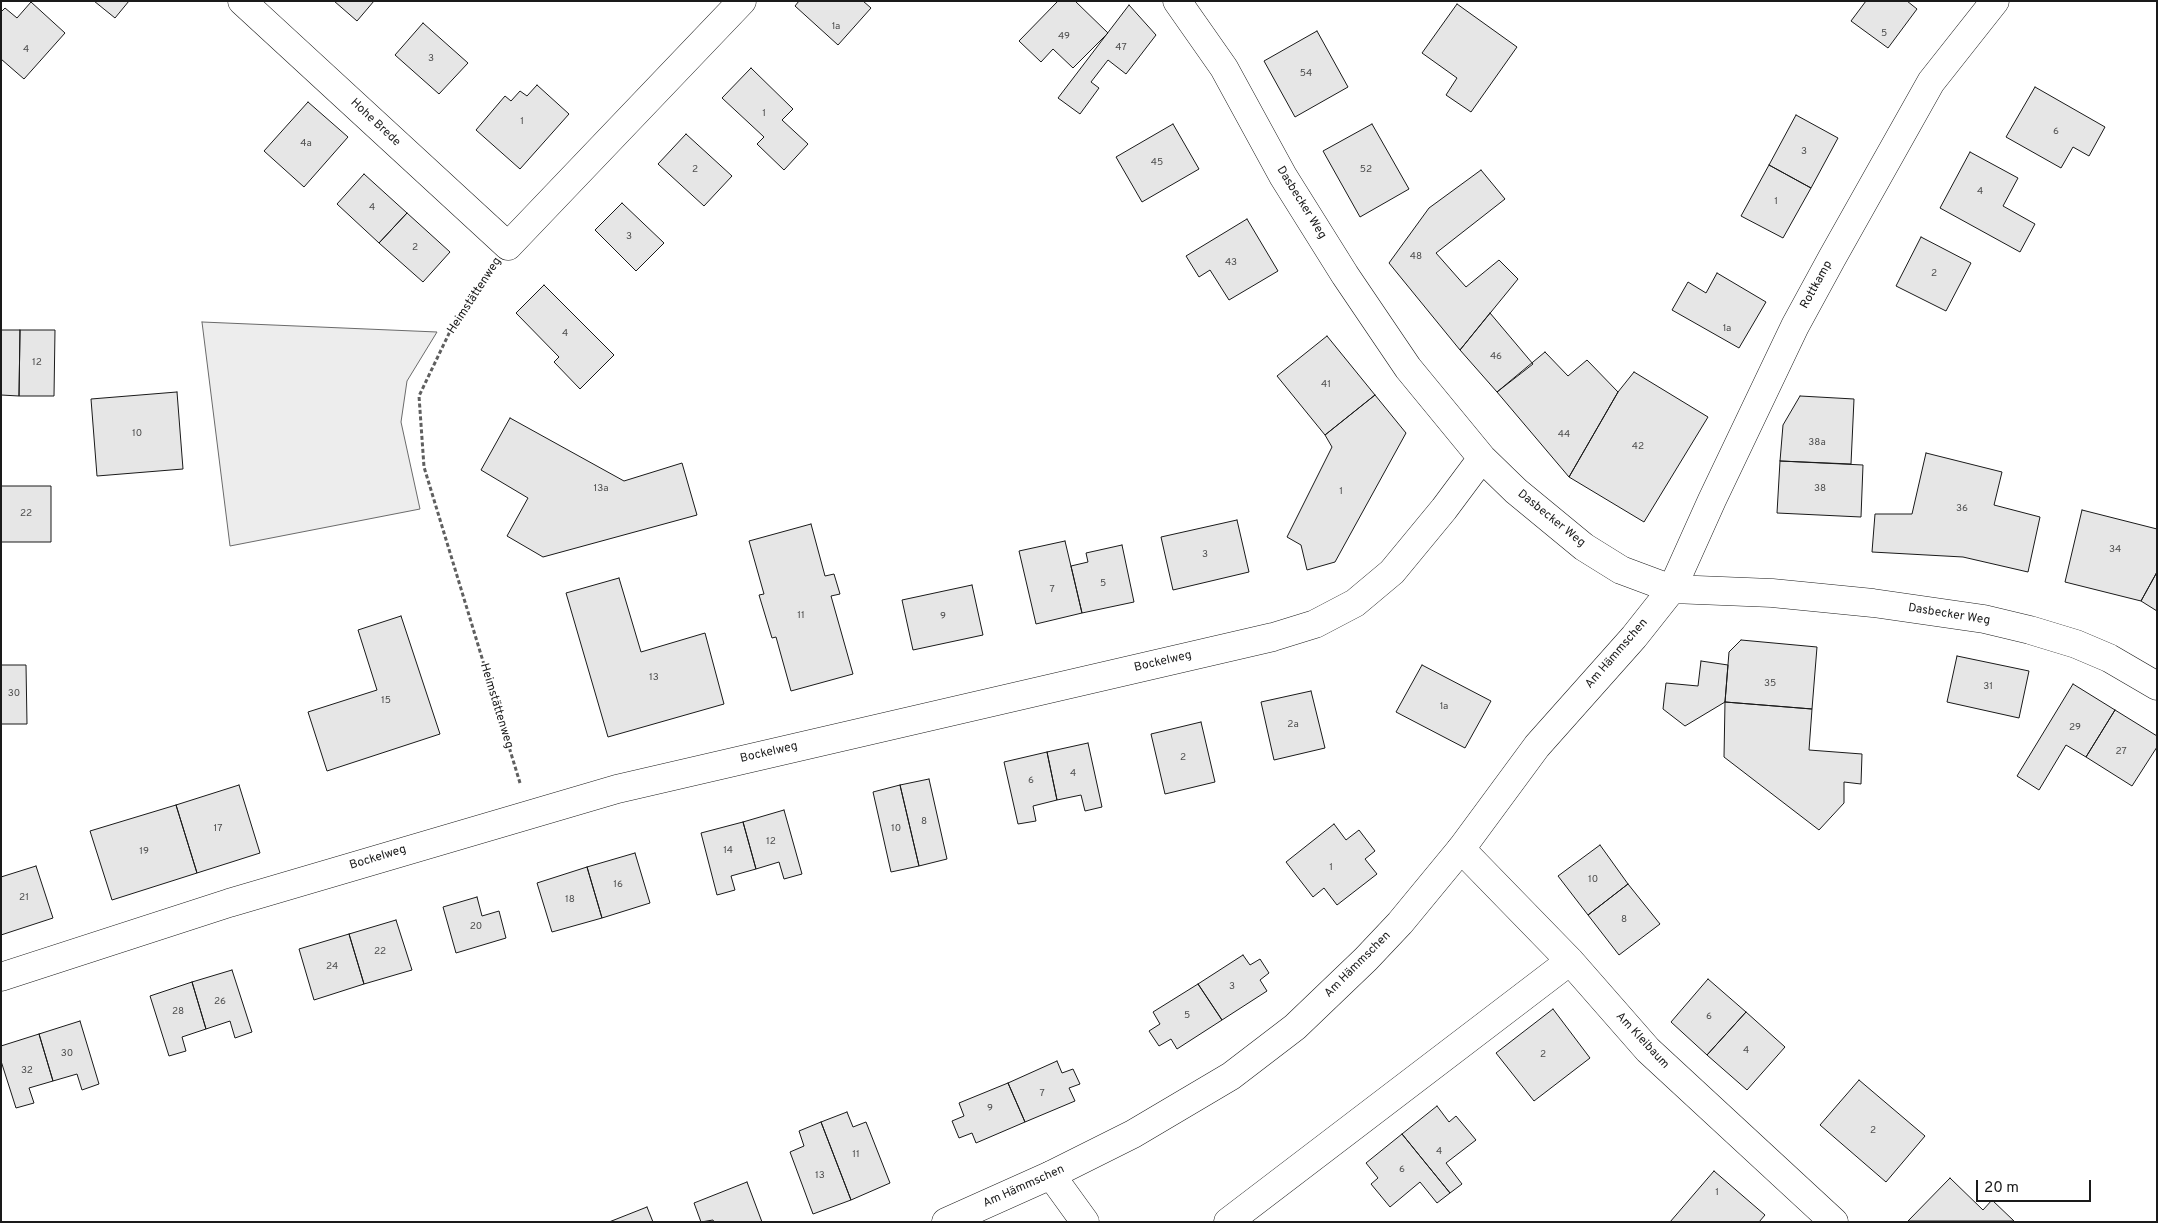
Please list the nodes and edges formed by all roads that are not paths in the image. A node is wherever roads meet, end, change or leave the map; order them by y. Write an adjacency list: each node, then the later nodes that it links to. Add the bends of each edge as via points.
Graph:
1 (242, 1): 5 (street, Hohe Brede)
2 (742, 1): 5 (street, Heimstättenweg)
3 (1177, 1): 6 (street, Dasbecker Weg, via 1224,68 1283,176 1408,368)
4 (1995, 1): 7 (street, Rottkamp, via 1931,82 1832,258 1795,326)
5 (508, 246)
6 (1482, 458): 7 (street, Dasbecker Weg, via 1516,491 1584,547 1622,570); 11 (street, Bockelweg, via 1392,572 1355,603 1315,624 617,789 228,903)
7 (1672, 589): 8 (street, Dasbecker Weg, via 1772,593 1984,619 2076,644 2109,658); 9 (street, Am Hämmschen, via 1537,746)
8 (2157, 686)
9 (1461, 849): 10 (street, Am Kleibaum); 12 (street, Am Hämmschen, via 1366,959 1265,1051 1231,1076 1134,1134)
10 (1570, 961): 15 (street); 16 (street, Am Kleibaum, via 1648,1050)
11 (1, 977)
12 (1051, 1175): 13 (street, Am Hämmschen); 14 (street)
13 (946, 1222)
14 (1085, 1222)
15 (1228, 1222)
16 (1834, 1222)

